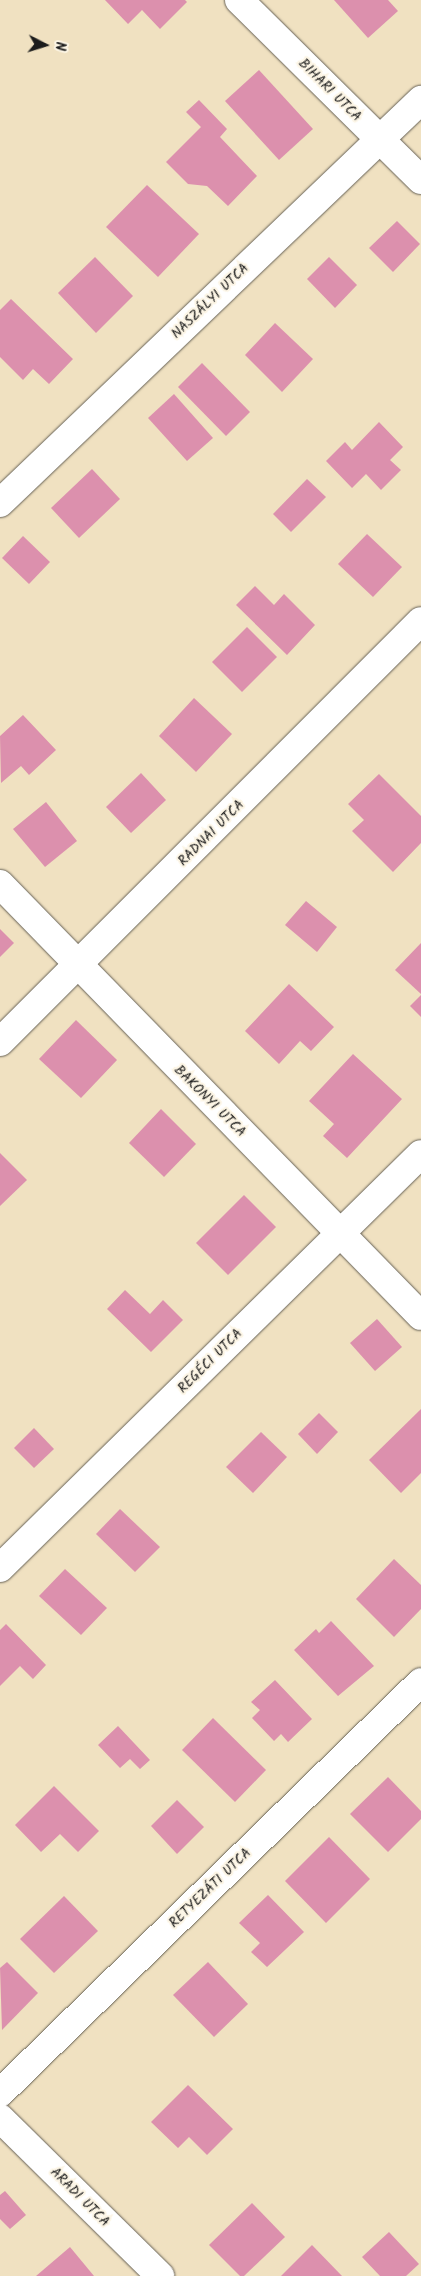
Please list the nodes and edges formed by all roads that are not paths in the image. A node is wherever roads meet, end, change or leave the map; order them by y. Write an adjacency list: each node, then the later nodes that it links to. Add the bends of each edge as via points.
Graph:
1 (239, 0): 3 (street, BIHARI UTCA)
2 (421, 100): 3 (street, NASZÁLYI UTCA)
3 (379, 139): 4 (street, BIHARI UTCA); 5 (street, NASZÁLYI UTCA)
4 (421, 180)
5 (0, 503)
6 (421, 621): 8 (street, RADNAI UTCA)
7 (0, 884): 8 (street, BAKONYI UTCA)
8 (78, 967): 9 (street, RADNAI UTCA); 11 (street, BAKONYI UTCA)
9 (0, 1042)
10 (421, 1154): 11 (street, REGÉCI UTCA)
11 (340, 1233): 12 (street, BAKONYI UTCA); 13 (street, REGÉCI UTCA)
12 (421, 1316)
13 (0, 1568)
14 (421, 1682): 15 (street, RETYEZÁTI UTCA)
15 (0, 2093)
16 (0, 2118): 17 (street, ARADI UTCA)
17 (160, 2276)

